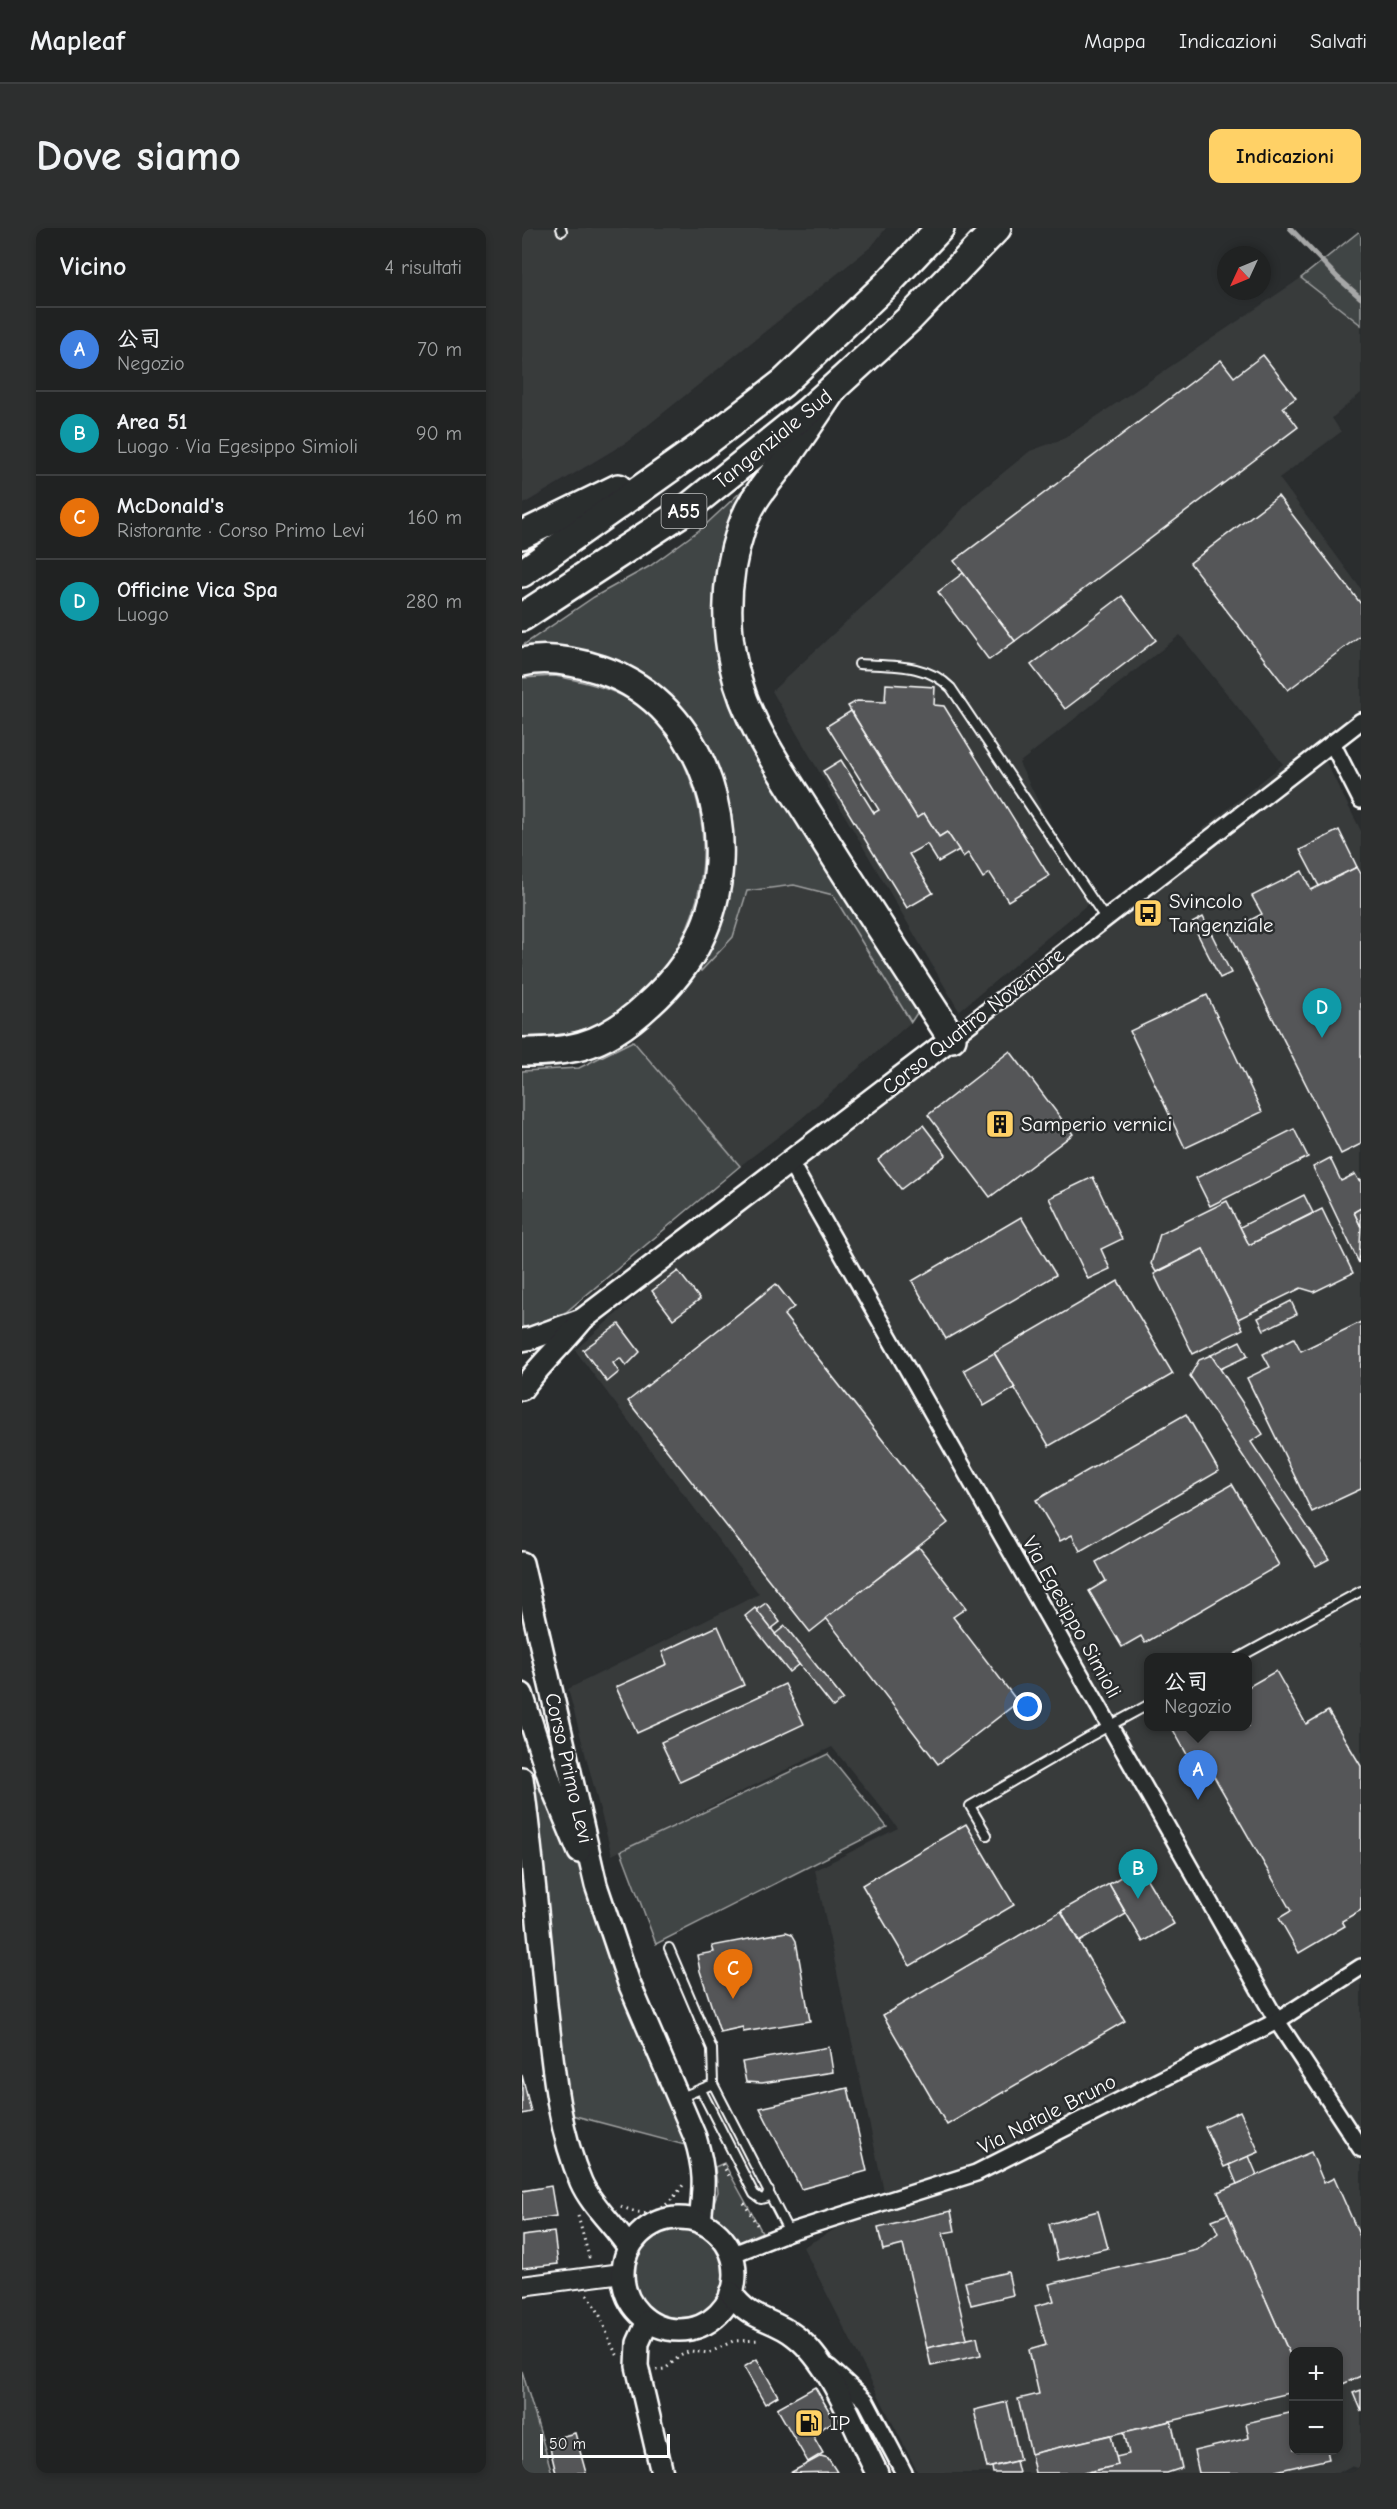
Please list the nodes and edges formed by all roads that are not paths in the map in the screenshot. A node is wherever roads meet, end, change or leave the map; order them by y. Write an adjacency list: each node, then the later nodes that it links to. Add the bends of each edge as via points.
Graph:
1 (940, 228): 4 (highway, Tangenziale Sud / A55, via 783,383)
2 (997, 228): 3 (highway, Tangenziale Sud / A55, via 909,319)
3 (833, 389): 7 (highway, Tangenziale Sud / A55, via 684,511); 14 (highway, via 752,502 728,584 729,639 743,698 775,761)
4 (700, 447): 5 (highway); 6 (highway, Tangenziale Sud / A55)
5 (522, 535)
6 (522, 573)
7 (522, 617)
8 (522, 662): 15 (highway, via 555,660 588,666 620,676 646,692 689,740 705,769 715,802 719,840 718,875 711,908 693,949 662,993 633,1019 600,1038 581,1046)
9 (859, 664): 13 (lane, via 911,666 940,676)
10 (1361, 721): 11 (street, Corso Quattro Novembre)
11 (1332, 743): 12 (street); 13 (street, Corso Quattro Novembre)
12 (1361, 801)
13 (1105, 918): 14 (street, Corso Quattro Novembre)
14 (952, 1038): 16 (main road, Corso Quattro Novembre)
15 (522, 1052)
16 (790, 1162): 17 (main road, Corso Quattro Novembre); 25 (street, Via Egesippo Simioli)
17 (583, 1319): 18 (main road, Corso Quattro Novembre); 19 (main road, Corso Quattro Novembre, via 538,1366)
18 (522, 1340)
19 (522, 1389)
20 (522, 1563): 28 (main road, Corso Primo Levi)
21 (1361, 1591): 22 (lane)
22 (1247, 1653)
23 (522, 1694): 28 (main road, Corso Primo Levi, via 552,1787)
24 (1144, 1708): 25 (lane)
25 (1110, 1726): 27 (lane, via 970,1806); 31 (street, Via Egesippo Simioli)
26 (522, 1778): 39 (main road, via 563,2130 582,2184)
27 (987, 1835)
28 (596, 1885): 34 (main road, Corso Primo Levi, via 629,1983)
29 (669, 1948): 32 (lane, via 712,2049)
30 (1361, 1967): 31 (street, Via Natale Bruno)
31 (1277, 2021): 35 (street, Via Egesippo Simioli); 38 (street, Via Natale Bruno, via 976,2174)
32 (713, 2084): 33 (lane); 36 (lane)
33 (701, 2090): 34 (lane); 36 (lane, via 754,2194 761,2199)
34 (677, 2099): 37 (main road, Corso Primo Levi, via 702,2159 705,2181)
35 (1361, 2149)
36 (769, 2191): 38 (lane)
37 (700, 2222): 39 (main road, via 684,2218 660,2222 638,2235); 40 (main road, via 724,2241)
38 (789, 2232): 40 (street, Via Natale Bruno)
39 (629, 2248): 41 (main road)
40 (731, 2255): 43 (main road, via 735,2270)
41 (623, 2279): 42 (street, via 583,2278); 44 (main road, via 628,2298)
42 (522, 2286)
43 (731, 2293): 45 (main road); 46 (main road, via 743,2309)
44 (648, 2321): 47 (main road); 49 (main road, via 638,2343)
45 (710, 2321): 46 (main road, via 736,2315); 47 (main road, via 684,2330)
46 (765, 2321): 48 (main road, via 794,2335)
47 (669, 2329): 49 (main road)
48 (819, 2359): 51 (main road); 52 (street, via 866,2401)
49 (637, 2366): 50 (main road)
50 (662, 2473)
51 (877, 2473)
52 (904, 2473)

